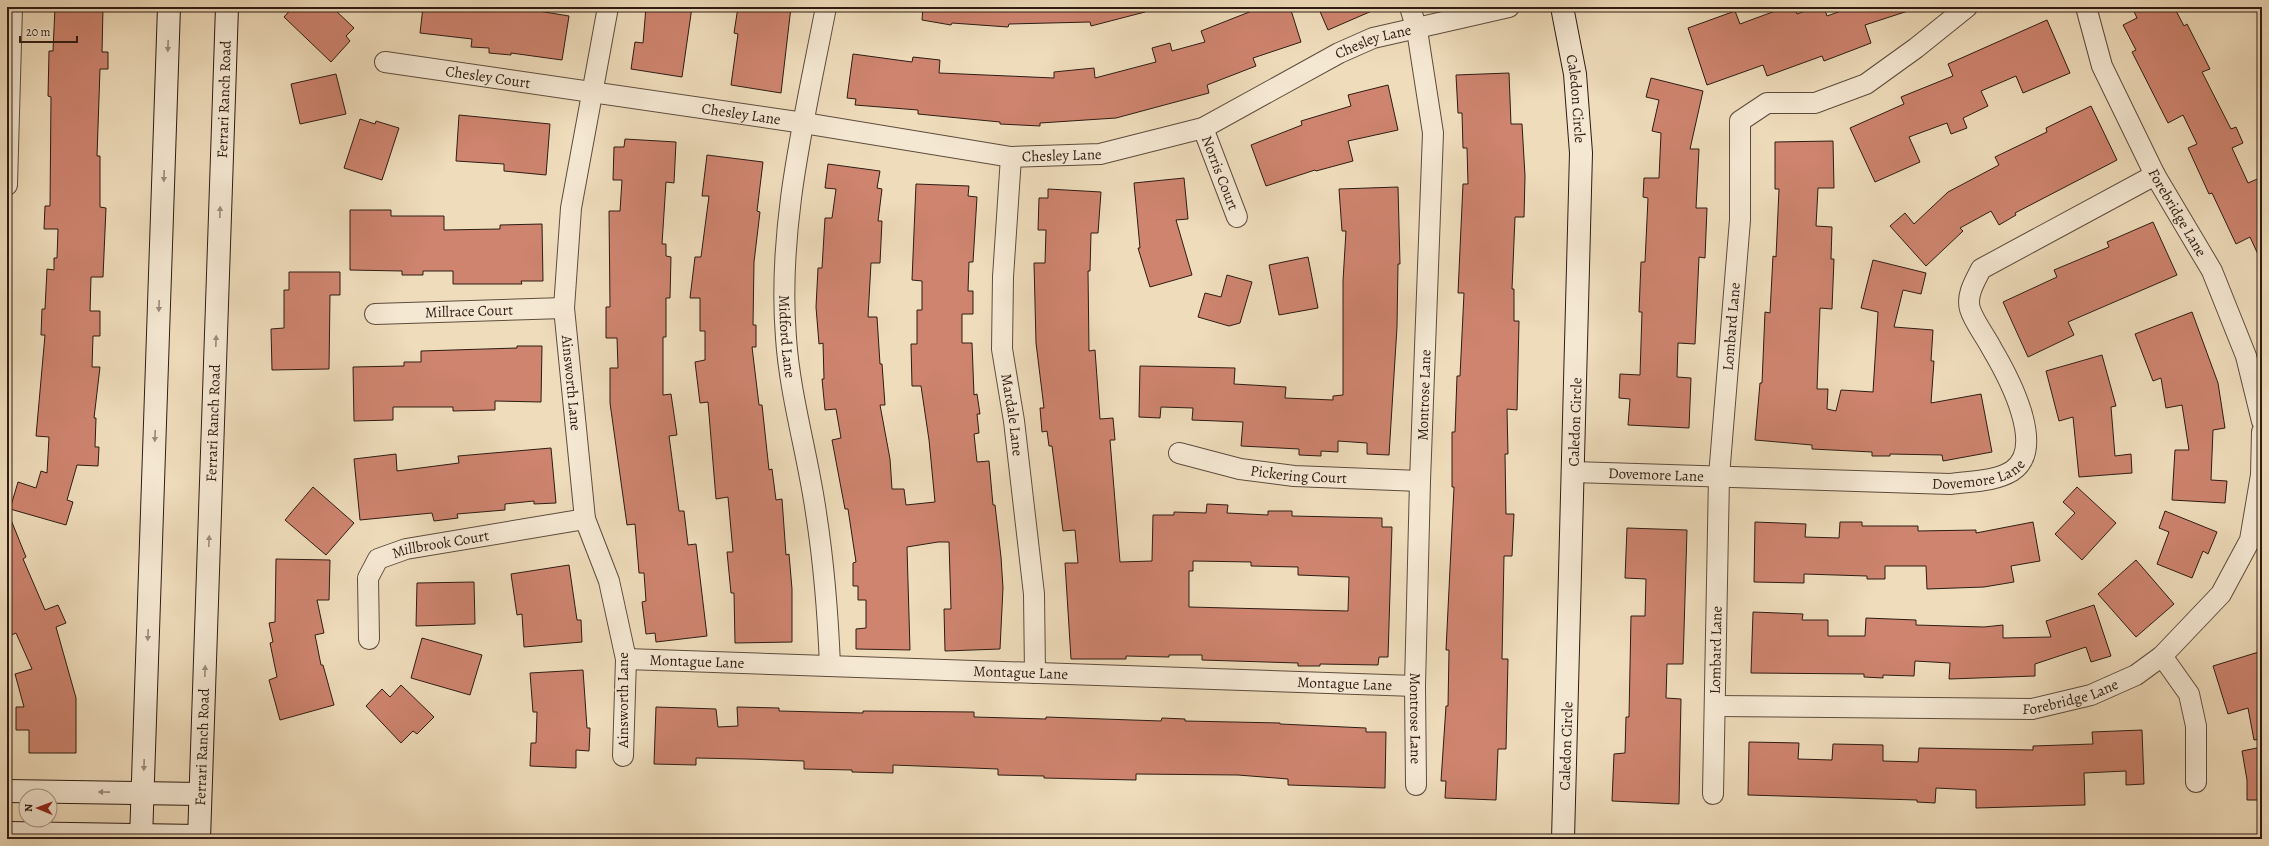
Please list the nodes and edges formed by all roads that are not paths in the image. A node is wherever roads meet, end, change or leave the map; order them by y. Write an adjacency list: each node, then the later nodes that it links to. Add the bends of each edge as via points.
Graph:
1 (12, 7): 18 (street)
2 (169, 7): 40 (street, one-way to 40)
3 (227, 7): 41 (street, Ferrari Ranch Road, one-way to 3)
4 (608, 7): 13 (street, Ainsworth Lane)
5 (826, 7): 14 (street, Midford Lane)
6 (1410, 7): 11 (street, Montrose Lane)
7 (1509, 7): 11 (street, Chesley Lane)
8 (1562, 7): 25 (street, Caledon Circle, via 1576,74 1581,153)
9 (1968, 7): 26 (street, Lombard Lane, via 1866,84 1815,103 1767,103 1740,121 1740,220)
10 (2086, 7): 17 (street, Forebridge Lane, via 2102,66)
11 (1417, 30): 15 (street, Chesley Lane, via 1373,38 1339,53); 27 (street, Montrose Lane, via 1433,133)
12 (385, 62): 13 (street, Chesley Court)
13 (591, 94): 14 (street, Chesley Lane); 20 (street, Ainsworth Lane, via 571,208)
14 (804, 123): 16 (street, Chesley Lane); 32 (street, Midford Lane, via 790,204 785,271 786,339 816,512 827,603)
15 (1203, 128): 16 (street, Chesley Lane, via 1100,154); 19 (street, Norris Court)
16 (1011, 156): 33 (street, Mardale Lane, via 1002,349 1034,594)
17 (2155, 175): 22 (street, Forebridge Lane, via 2212,271 2246,356); 26 (street, Dovemore Lane, via 1981,269 1970,292 1970,309 2008,377 2026,430 2026,453 2013,470 1996,478 1950,484)
18 (7, 185)
19 (1237, 217)
20 (564, 308): 21 (street, Millrace Court); 28 (street, Ainsworth Lane)
21 (375, 314)
22 (2262, 421)
23 (2262, 432): 30 (street, Forebridge Lane, via 2261,474 2250,540 2221,594)
24 (1179, 453): 27 (street, Pickering Court, via 1240,469 1294,476)
25 (1573, 472): 26 (street, Dovemore Lane); 46 (street, Caledon Circle)
26 (1719, 476): 35 (street, Lombard Lane)
27 (1420, 481): 34 (street, Montrose Lane)
28 (585, 519): 29 (street, Millbrook Court, via 406,549 378,560 368,578); 31 (street, Ainsworth Lane, via 609,581)
29 (369, 640)
30 (2162, 656): 35 (street, Forebridge Lane, via 2136,675 2091,695 2032,709); 37 (street, via 2188,694 2196,726)
31 (626, 659): 32 (street, Montague Lane); 36 (street, Ainsworth Lane)
32 (830, 666): 33 (street, Montague Lane)
33 (1035, 673): 34 (street, Montague Lane)
34 (1415, 686): 38 (street, Montrose Lane)
35 (1715, 706): 42 (street, Lombard Lane)
36 (623, 756)
37 (2196, 782)
38 (1416, 785)
39 (7, 791): 40 (street, one-way to 39)
40 (143, 792): 41 (street); 44 (street)
41 (200, 794): 45 (street, Ferrari Ranch Road)
42 (1713, 794)
43 (7, 833): 44 (street)
44 (141, 837): 45 (street)
45 (199, 838)
46 (1563, 839)

